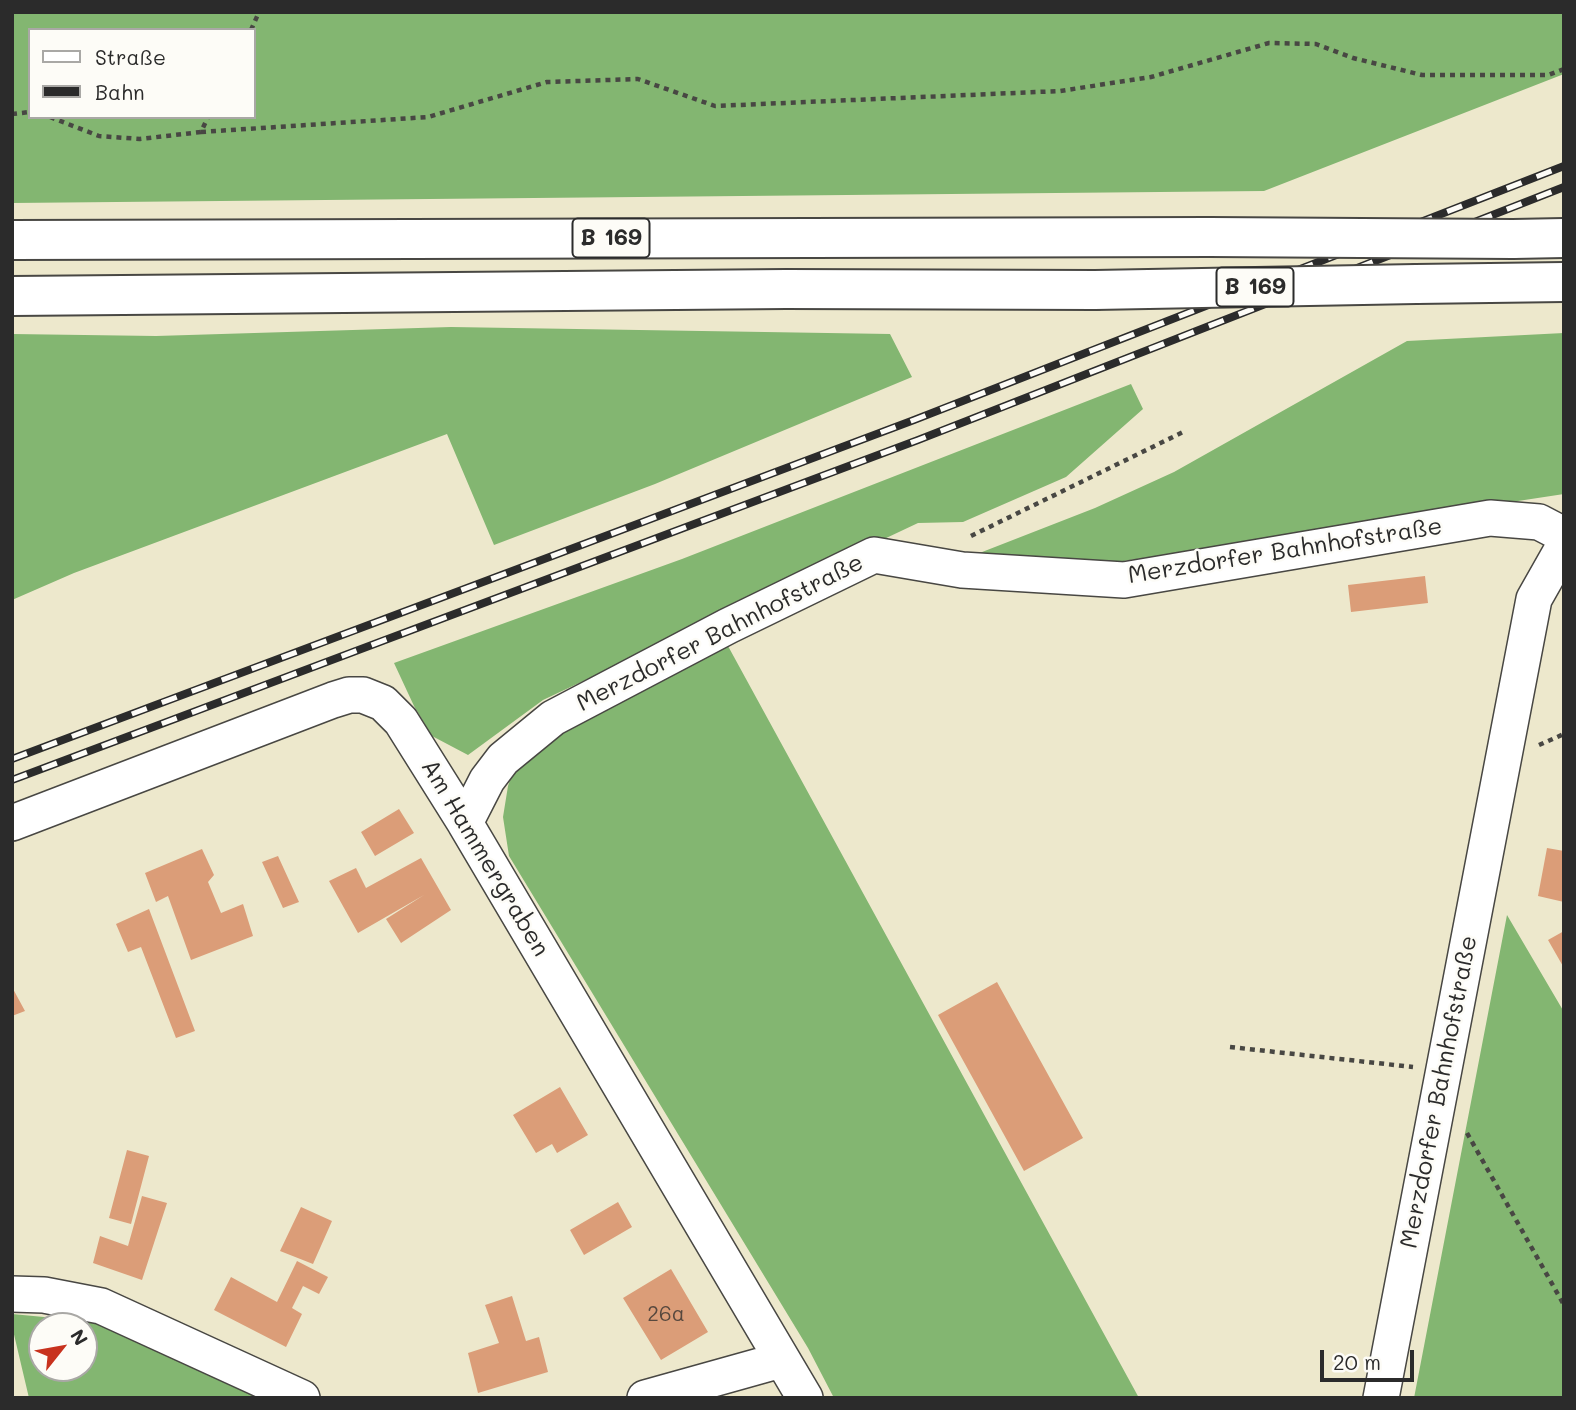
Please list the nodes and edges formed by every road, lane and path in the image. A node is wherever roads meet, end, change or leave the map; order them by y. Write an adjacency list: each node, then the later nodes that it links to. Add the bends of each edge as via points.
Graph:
1 (259, 12): 2 (path)
2 (252, 28)
3 (1564, 69): 6 (path, via 1548,75 1422,75 1316,44 1269,43 1150,77 1060,91 715,106 638,79 547,82 428,117)
4 (55, 119): 6 (path, via 99,136 139,139)
5 (207, 119): 6 (path)
6 (201, 132)
7 (1564, 238): 8 (main road, B 169, bridge)
8 (12, 240)
9 (1564, 282): 10 (main road, B 169, bridge, via 1095,290)
10 (12, 296)
11 (1183, 432): 13 (path)
12 (1564, 535): 16 (street, Merzdorfer Bahnhofstraße, via 1539,522 1490,518 1124,580 962,570 874,555 553,718 503,758)
13 (965, 538)
14 (1564, 546): 18 (street, Merzdorfer Bahnhofstraße, via 1534,599)
15 (12, 823): 16 (street, Am Hammergraben, via 349,695 374,698 401,721)
16 (465, 823): 21 (street, Am Hammergraben)
17 (1230, 1047): 18 (path)
18 (1440, 1087): 20 (path); 25 (street, Merzdorfer Bahnhofstraße)
19 (12, 1294): 22 (street, via 101,1306)
20 (1564, 1305)
21 (781, 1360): 23 (street); 24 (street, Am Hammergraben)
22 (302, 1398)
23 (645, 1398)
24 (804, 1398)
25 (1381, 1398)

